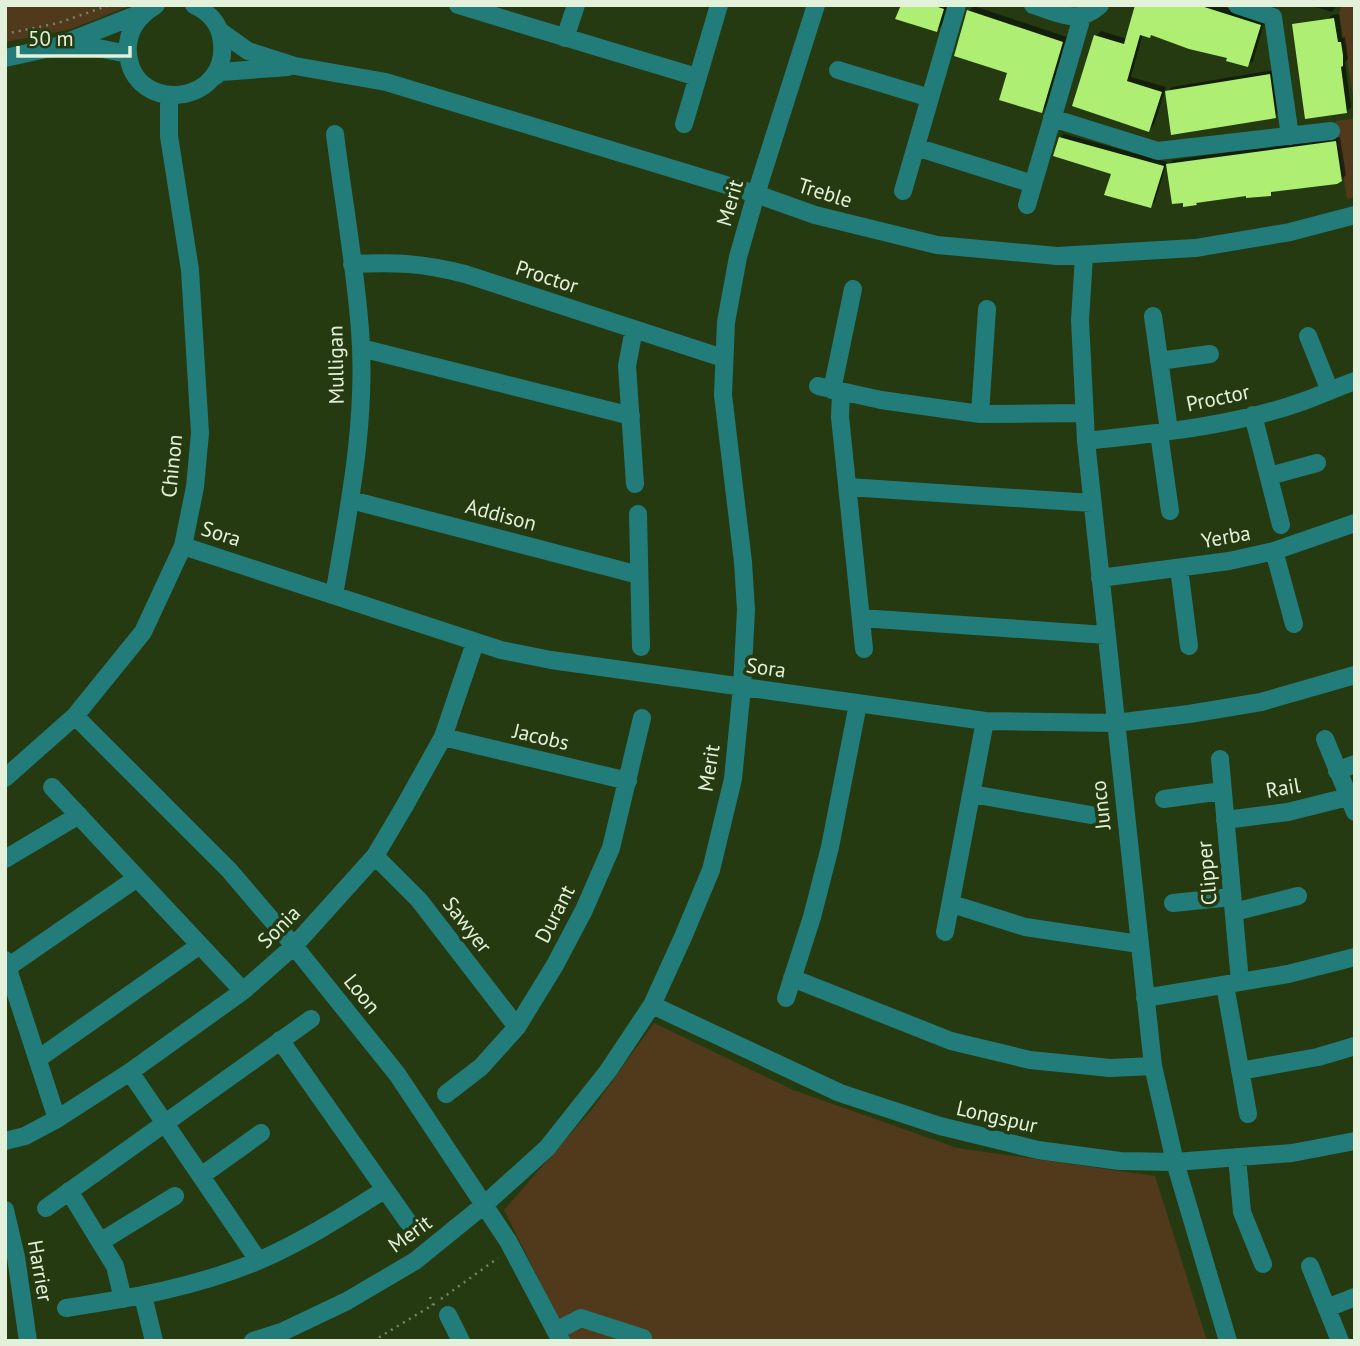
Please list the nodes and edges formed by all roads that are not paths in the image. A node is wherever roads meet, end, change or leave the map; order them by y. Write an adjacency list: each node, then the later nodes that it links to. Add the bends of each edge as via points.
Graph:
1 (458, 5): 14 (street)
2 (576, 5): 14 (street)
3 (719, 5): 21 (street)
4 (816, 5): 32 (street, Merit)
5 (957, 5): 23 (street)
6 (1033, 5): 12 (street)
7 (1100, 5): 12 (street)
8 (1237, 5): 11 (street)
9 (198, 6): 13 (street, Treble)
10 (150, 9): 15 (street); 16 (street, via 134,24)
11 (1274, 11): 28 (street)
12 (1082, 17): 24 (street)
13 (220, 31): 18 (street, Treble, via 248,51); 20 (street, via 221,63)
14 (565, 38): 21 (street)
15 (55, 47): 16 (street); 17 (street)
16 (128, 54): 22 (street, via 137,78)
17 (5, 58)
18 (295, 66): 20 (street, Treble, via 221,72); 32 (street, Treble, via 386,82)
19 (838, 70): 23 (street)
20 (214, 77): 22 (street, Treble, via 194,92)
21 (697, 78): 25 (street)
22 (169, 96): 65 (street, Chinon, via 169,136 190,270 200,433)
23 (930, 98): 29 (street)
24 (1052, 118): 28 (street, via 1158,151); 30 (street)
25 (684, 124)
26 (1331, 131): 28 (street)
27 (335, 134): 36 (street, Mulligan)
28 (1290, 136)
29 (916, 147): 30 (street); 31 (street)
30 (1033, 184): 33 (street)
31 (903, 191)
32 (755, 194): 35 (street, Treble, via 827,218 937,245); 44 (street, Merit, via 738,257)
33 (1027, 205)
34 (1355, 215): 35 (street, Treble, via 1290,232 1195,248)
35 (1084, 256): 49 (street, Junco, via 1080,320)
36 (352, 264): 40 (street, Proctor, via 429,265); 42 (street, Mulligan)
37 (853, 289): 47 (street)
38 (988, 309): 50 (street)
39 (1153, 316): 45 (street)
40 (634, 329): 44 (street, Proctor); 52 (street, via 628,366)
41 (1308, 336): 48 (street)
42 (361, 348): 52 (street); 59 (street, Mulligan)
43 (1210, 354): 45 (street)
44 (723, 358): 79 (street, Merit, via 746,610)
45 (1159, 361): 53 (street)
46 (1355, 381): 48 (street, Proctor)
47 (830, 389): 50 (street); 58 (street, via 841,417)
48 (1329, 391): 51 (street, Proctor)
49 (1084, 413): 50 (street); 54 (street, Junco)
50 (980, 414)
51 (1253, 415): 53 (street, Proctor); 56 (street)
52 (631, 416): 57 (street)
53 (1164, 432): 54 (street, Proctor); 61 (street)
54 (1086, 442): 60 (street, Junco)
55 (1317, 463): 56 (street)
56 (1269, 476): 64 (street)
57 (635, 484)
58 (848, 487): 60 (street); 71 (street)
59 (351, 500): 68 (street, Addison); 70 (street, Mulligan)
60 (1092, 503): 69 (street, Junco)
61 (1170, 511)
62 (638, 514): 68 (street)
63 (1355, 523): 66 (street, Yerba)
64 (1281, 525)
65 (183, 545): 70 (street, Sora); 81 (street, Chinon, via 143,632)
66 (1274, 551): 67 (street, Yerba); 72 (street)
67 (1179, 568): 69 (street, Yerba); 75 (street)
68 (639, 575): 76 (street)
69 (1100, 578): 73 (street, Junco)
70 (334, 595): 74 (street, Sora)
71 (861, 618): 73 (street); 77 (street)
72 (1294, 624)
73 (1106, 635): 84 (street, Junco)
74 (475, 643): 79 (street, Sora, via 551,660); 85 (street, Sonia)
75 (1189, 646)
76 (641, 647)
77 (864, 649)
78 (1355, 675): 84 (street, Sora, via 1261,702)
79 (742, 687): 80 (street, Sora); 118 (street, Merit, via 733,779 711,870)
80 (858, 704): 83 (street, Sora); 113 (street, via 831,846)
81 (75, 716): 90 (street, Chinon); 110 (street, Loon, via 229,870)
82 (642, 718): 91 (street, Durant)
83 (985, 721): 84 (street, Sora); 94 (street)
84 (1115, 723): 108 (street, Junco)
85 (443, 737): 91 (street, Jacobs); 100 (street, Sonia)
86 (1325, 739): 89 (street)
87 (1220, 759): 93 (street, Clipper)
88 (1355, 764): 89 (street)
89 (1337, 771): 96 (street)
90 (5, 778)
91 (628, 781): 120 (street, Durant, via 611,848 584,910)
92 (52, 787): 97 (street)
93 (1223, 792): 95 (street); 99 (street, Clipper)
94 (972, 794): 98 (street); 105 (street)
95 (1164, 799)
96 (1352, 804): 99 (street, Rail)
97 (79, 815): 101 (street); 102 (street)
98 (1091, 815)
99 (1225, 820): 106 (street, Clipper)
100 (374, 856): 110 (street, Sonia); 120 (street, Sawyer, via 419,900)
101 (5, 859)
102 (137, 878): 109 (street); 112 (street)
103 (1298, 896): 106 (street)
104 (1173, 903): 106 (street)
105 (952, 904): 107 (street); 108 (street, via 1025,927)
106 (1233, 905): 114 (street, Clipper)
107 (945, 932)
108 (1139, 944): 117 (street, Junco)
109 (200, 945): 115 (street); 123 (street)
110 (294, 946): 115 (street, Sonia); 140 (street, Loon, via 397,1074)
111 (1355, 957): 114 (street)
112 (6, 964): 123 (street)
113 (792, 978): 116 (street); 124 (street, via 951,1041 1030,1060 1110,1068)
114 (1232, 984): 117 (street); 125 (street, Clipper)
115 (243, 991): 126 (street, Sonia)
116 (786, 998)
117 (1145, 998): 124 (street, Junco)
118 (652, 1005): 135 (street, Longspur, via 840,1093 940,1126 1038,1150 1121,1161); 140 (street, Merit, via 608,1071 547,1148)
119 (311, 1018): 121 (street)
120 (517, 1027): 127 (street, Durant, via 481,1067)
121 (280, 1041): 130 (street); 137 (street)
122 (1355, 1046): 125 (street)
123 (38, 1059): 129 (street)
124 (1153, 1066): 135 (street, Junco)
125 (1240, 1071): 128 (street, Clipper)
126 (130, 1072): 129 (street, Sonia); 130 (street)
127 (446, 1094)
128 (1248, 1114)
129 (57, 1119): 132 (street, Sonia)
130 (164, 1123): 136 (street); 138 (street)
131 (261, 1133): 136 (street)
132 (5, 1141)
133 (1355, 1141): 134 (street, Longspur)
134 (1237, 1157): 135 (street, Longspur); 146 (street, via 1242,1212)
135 (1175, 1162): 160 (street, Junco)
136 (201, 1176): 145 (street)
137 (384, 1190): 143 (street); 145 (street, via 322,1229)
138 (69, 1191): 141 (street); 144 (street)
139 (175, 1196): 144 (street)
140 (484, 1205): 154 (street, Loon); 157 (street, Merit, via 415,1261 284,1331)
141 (46, 1208)
142 (5, 1210): 155 (street, Harrier)
143 (408, 1222)
144 (100, 1242): 150 (street, via 118,1273)
145 (258, 1260): 148 (street)
146 (1263, 1264)
147 (1310, 1266): 152 (street)
148 (144, 1296): 150 (street); 156 (street)
149 (1355, 1297): 152 (street)
150 (124, 1299): 151 (street)
151 (66, 1308)
152 (1327, 1308): 161 (street)
153 (448, 1315): 158 (street)
154 (559, 1336): 159 (street, via 581,1318)
155 (28, 1341)
156 (154, 1341)
157 (253, 1341)
158 (461, 1341)
159 (642, 1341)
160 (1228, 1341)
161 (1340, 1341)

